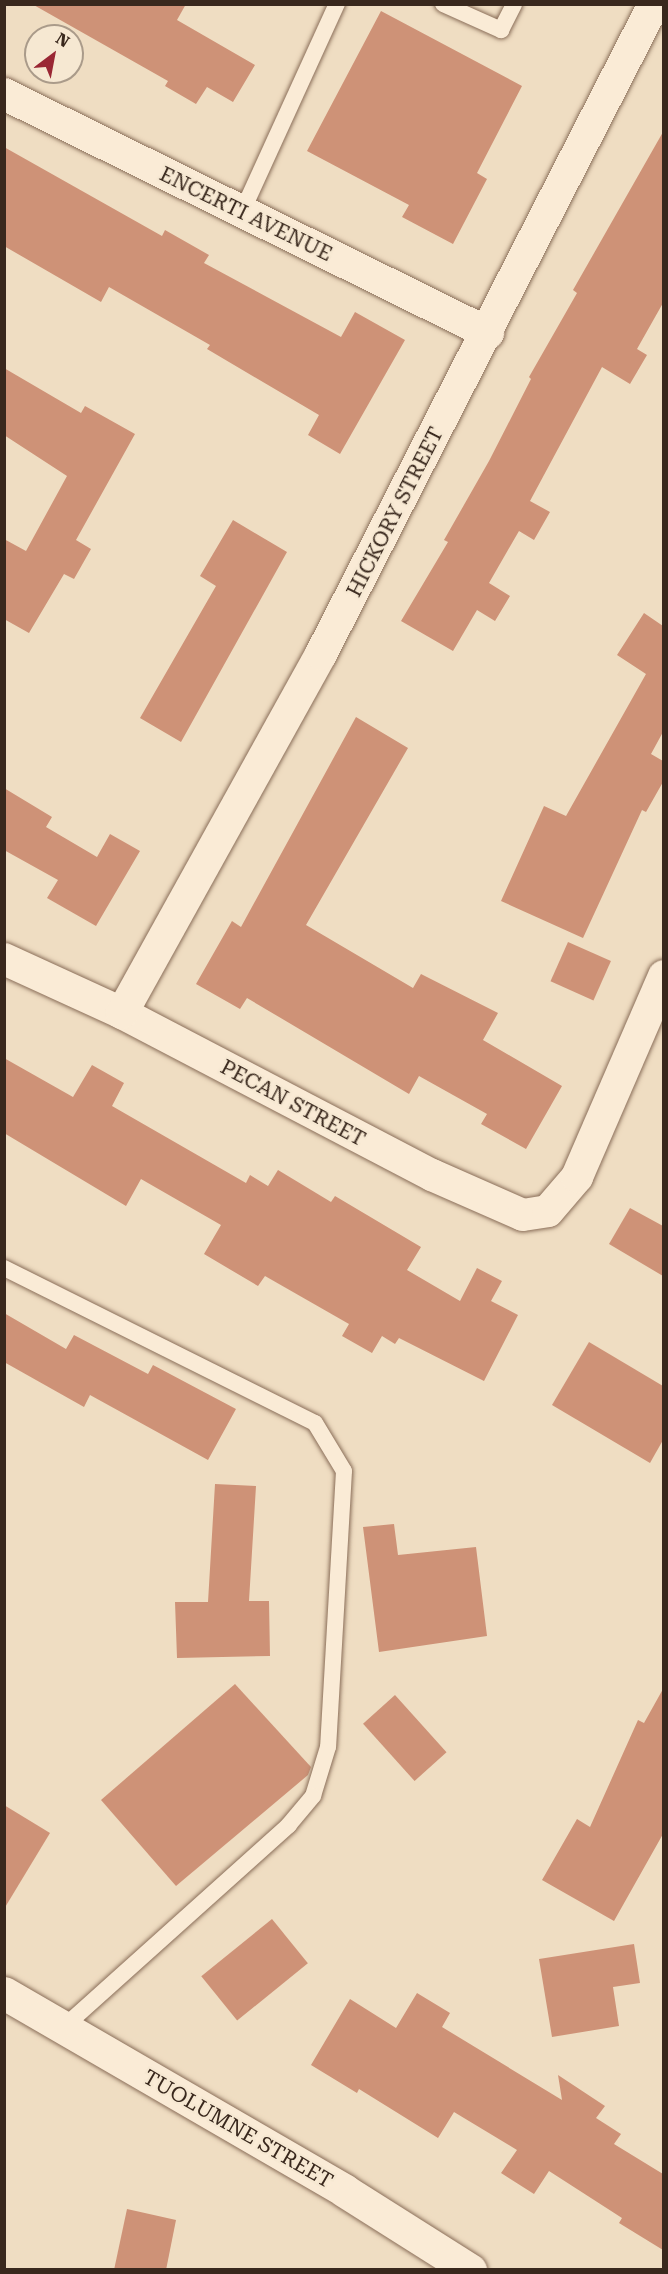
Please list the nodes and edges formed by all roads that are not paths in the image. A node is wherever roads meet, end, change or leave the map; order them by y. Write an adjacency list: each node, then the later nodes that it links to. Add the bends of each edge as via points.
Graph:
1 (337, 4): 6 (lane)
2 (443, 4): 3 (lane, via 501,30)
3 (514, 4)
4 (654, 4): 7 (street, HICKORY STREET)
5 (4, 94): 6 (street, ENCERTI AVENUE)
6 (242, 212): 7 (street, ENCERTI AVENUE)
7 (488, 333): 10 (street, HICKORY STREET, via 321,654)
8 (4, 958): 10 (street, PECAN STREET)
9 (663, 976): 10 (street, PECAN STREET, via 575,1179 548,1211 523,1215 432,1175)
10 (122, 1013)
11 (4, 1268): 13 (lane, via 315,1423 344,1471 328,1747 313,1796 289,1825)
12 (4, 1993): 13 (main road, TUOLUMNE STREET)
13 (63, 2028): 14 (main road, TUOLUMNE STREET, via 345,2191)
14 (470, 2270)

